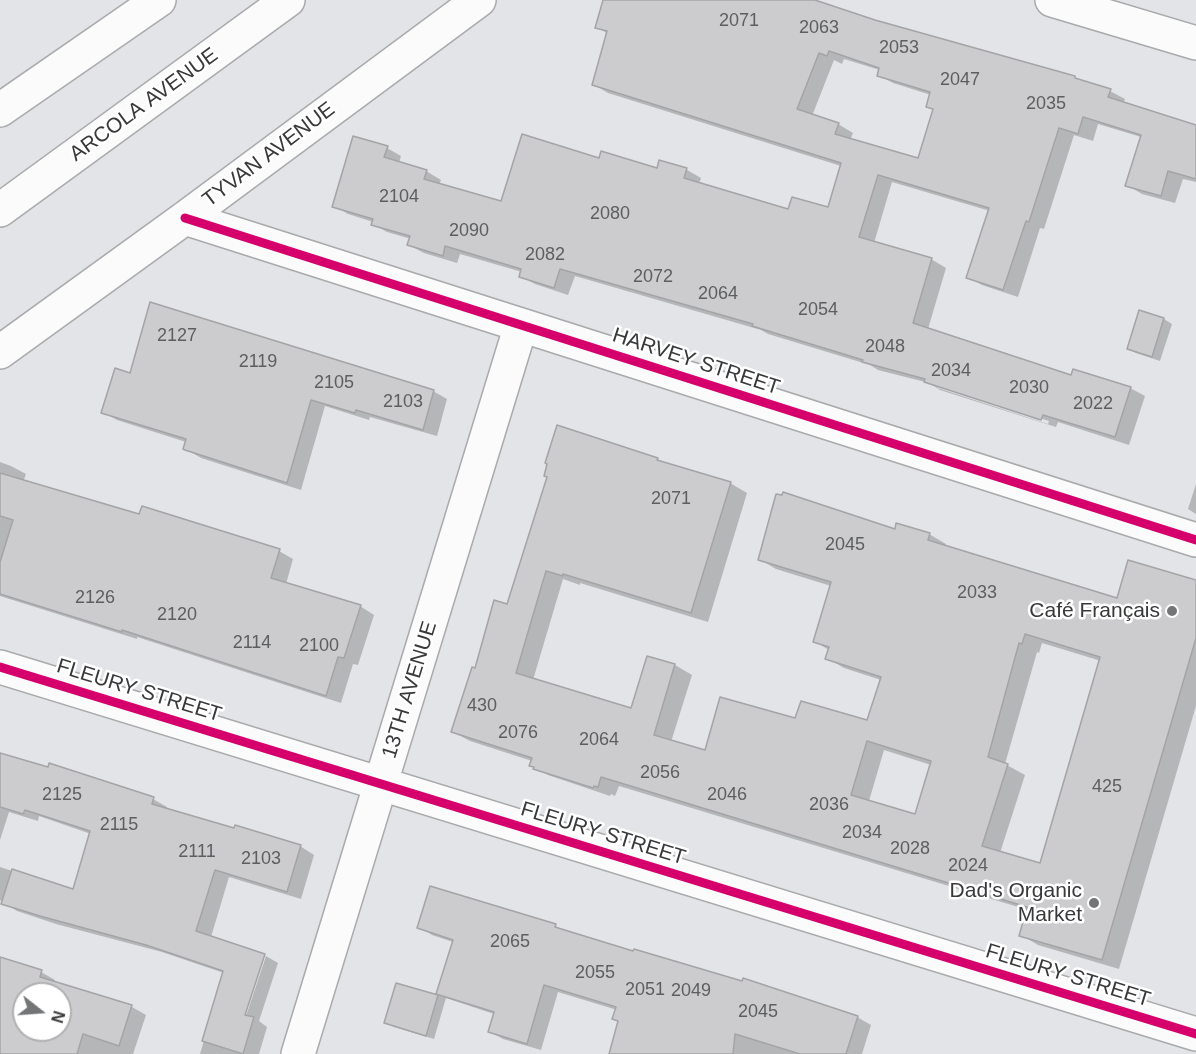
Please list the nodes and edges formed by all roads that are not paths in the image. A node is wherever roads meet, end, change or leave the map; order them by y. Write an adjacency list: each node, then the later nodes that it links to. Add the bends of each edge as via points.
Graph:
1 (159, 0): 6 (street)
2 (288, 0): 7 (street, ARCOLA AVENUE)
3 (479, 0): 8 (street, TYVAN AVENUE)
4 (1052, 0): 5 (street)
5 (1196, 43)
6 (0, 110)
7 (0, 210)
8 (185, 218): 9 (street, HARVEY STREET); 10 (street, TYVAN AVENUE)
9 (521, 325): 11 (street, HARVEY STREET); 13 (street, 13TH AVENUE)
10 (0, 352)
11 (1196, 540)
12 (0, 667): 13 (street, FLEURY STREET)
13 (381, 785): 14 (street, FLEURY STREET); 15 (street, 13TH AVENUE)
14 (1196, 1034)
15 (298, 1054)

